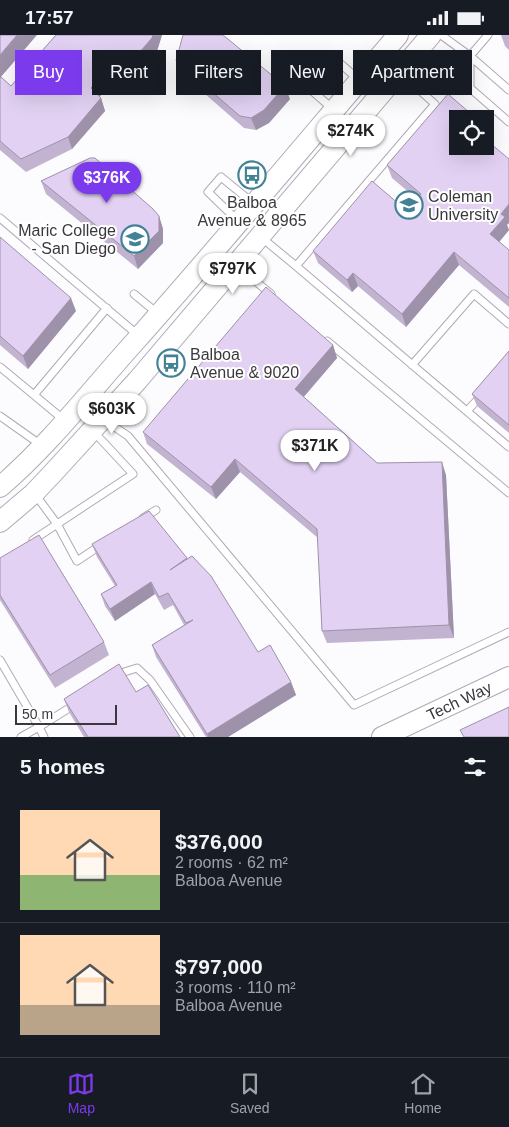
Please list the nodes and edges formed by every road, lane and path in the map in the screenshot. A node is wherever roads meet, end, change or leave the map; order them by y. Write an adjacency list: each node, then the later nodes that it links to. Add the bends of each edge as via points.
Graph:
1 (398, 35): 5 (main road)
2 (432, 35): 6 (main road)
3 (441, 35): 7 (lane)
4 (488, 35): 8 (lane)
5 (385, 50)
6 (419, 50)
7 (462, 50)
8 (472, 54)
9 (472, 58): 14 (lane)
10 (343, 66): 11 (lane)
11 (353, 74)
12 (353, 88): 18 (main road)
13 (472, 90): 19 (lane)
14 (509, 90)
15 (317, 95): 18 (lane)
16 (380, 95): 24 (main road)
17 (425, 95): 25 (lane, via 435,104)
18 (334, 110): 20 (main road)
19 (509, 122)
20 (255, 204): 22 (main road); 22 (lane, via 221,177 208,192)
21 (0, 218): 28 (lane)
22 (240, 222): 23 (main road)
23 (226, 238): 24 (main road); 29 (main road)
24 (248, 251): 25 (lane); 27 (lane); 40 (main road)
25 (296, 267): 33 (lane)
26 (134, 294): 29 (lane)
27 (274, 297)
28 (107, 308): 32 (lane); 36 (lane)
29 (159, 315): 32 (main road)
30 (509, 324): 33 (lane, via 474,294)
31 (319, 335): 45 (lane)
32 (140, 336): 39 (main road)
33 (412, 365): 37 (lane)
34 (0, 367): 36 (lane)
35 (487, 388): 37 (lane)
36 (34, 395): 39 (lane)
37 (468, 411): 42 (lane)
38 (0, 416): 41 (lane)
39 (66, 422): 41 (main road)
40 (98, 424): 44 (main road); 49 (lane, via 133,474); 52 (lane, via 128,436 354,705)
41 (44, 446): 43 (main road)
42 (509, 447)
43 (0, 487)
44 (34, 493): 48 (main road); 49 (lane)
45 (509, 493)
46 (156, 510): 47 (lane)
47 (140, 520)
48 (0, 523)
49 (57, 525): 50 (lane, via 77,561); 51 (lane)
50 (108, 540)
51 (24, 546)
52 (509, 632)
53 (0, 660): 57 (lane)
54 (509, 677): 58 (main road, Tech Way)
55 (113, 679): 61 (lane, via 138,668)
56 (80, 700): 57 (lane)
57 (39, 727): 59 (lane); 60 (lane)
58 (411, 731): 62 (main road, Tech Way)
59 (21, 737)
60 (44, 737)
61 (190, 737)
62 (382, 737)

